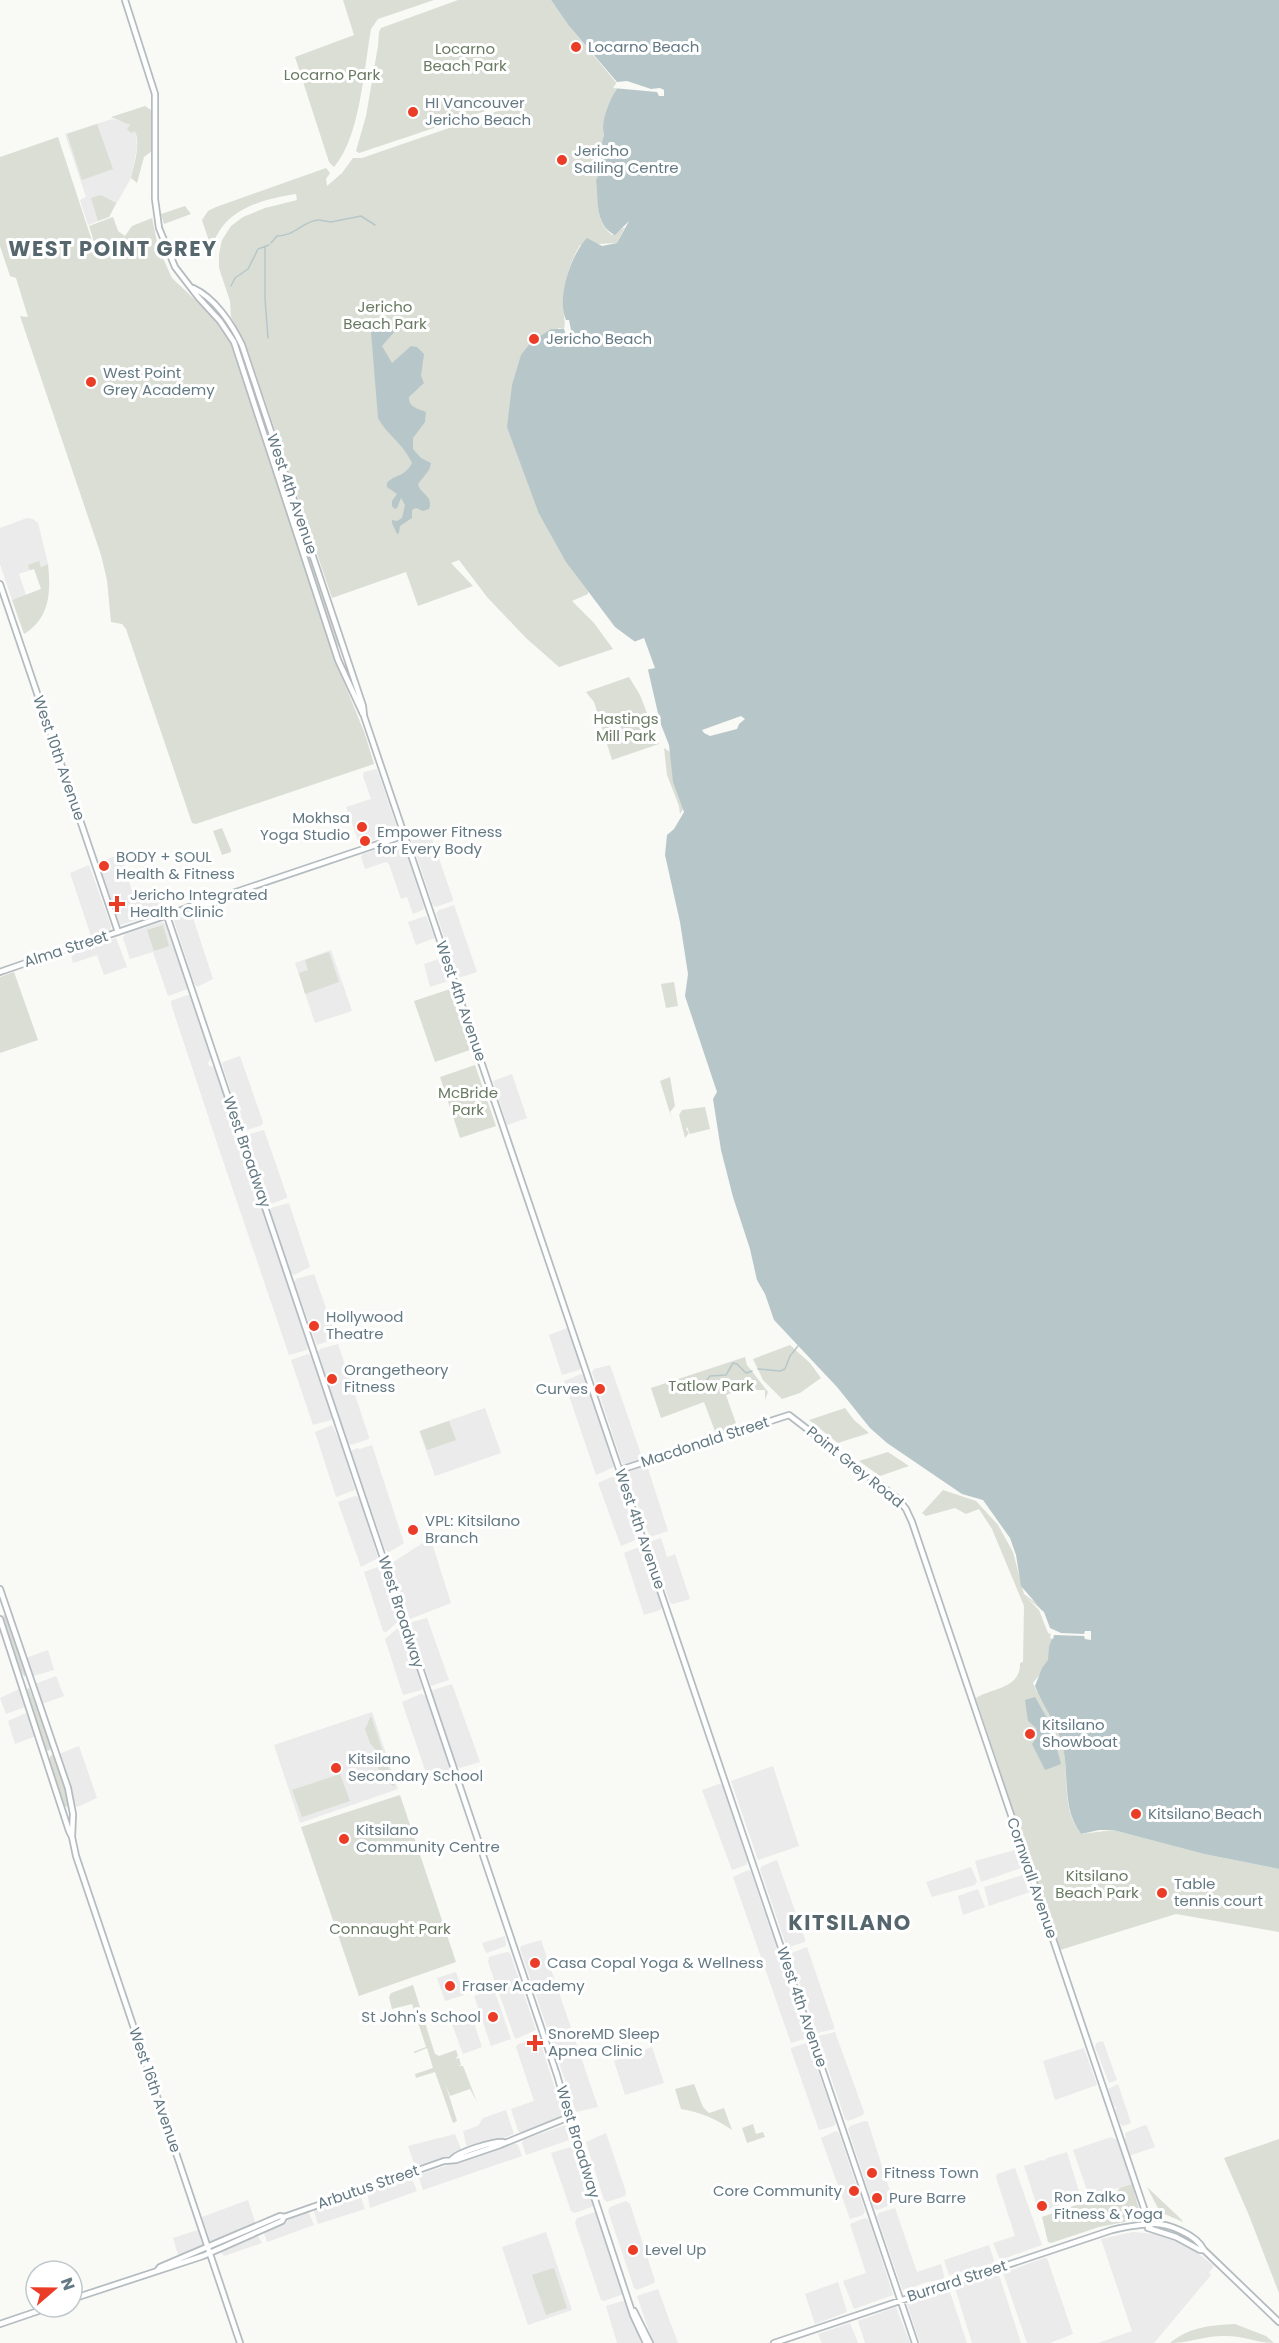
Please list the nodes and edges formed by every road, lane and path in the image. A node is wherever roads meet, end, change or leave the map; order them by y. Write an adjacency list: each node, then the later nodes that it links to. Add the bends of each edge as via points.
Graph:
1 (125, 0): 2 (main road, West 4th Avenue, via 155,94 157,220 171,260)
2 (193, 288): 4 (main road, West 4th Avenue, via 234,342 337,656); 4 (main road, West 4th Avenue, via 227,318 242,345)
3 (0, 584): 7 (main road, West 10th Avenue)
4 (364, 716): 5 (main road, West 4th Avenue)
5 (405, 835): 6 (main road, Alma Street); 10 (main road, West 4th Avenue)
6 (167, 916): 7 (main road, Alma Street); 15 (main road, West Broadway)
7 (118, 932): 8 (main road, Alma Street)
8 (0, 971)
9 (789, 1415): 10 (main road, Macdonald Street); 11 (main road, Point Grey Road, via 898,1500)
10 (620, 1470): 19 (main road, West 4th Avenue)
11 (914, 1526): 16 (main road, Cornwall Avenue)
12 (0, 1589): 14 (main road, West 16th Avenue, via 68,1788)
13 (0, 1619): 14 (main road, West 16th Avenue)
14 (72, 1837): 17 (main road, West 16th Avenue)
15 (569, 2118): 17 (main road, Arbutus Street, via 280,2216); 24 (main road, West Broadway, via 633,2310)
16 (1150, 2226): 19 (main road, Burrard Street, via 1112,2230); 21 (main road, Burrard Street, via 1178,2230 1197,2241)
17 (209, 2251): 18 (main road, Arbutus Street); 23 (main road, West 16th Avenue)
18 (84, 2296)
19 (900, 2300): 25 (main road, Burrard Street); 26 (main road, West 4th Avenue)
20 (24, 2316): 22 (main road)
21 (1279, 2322)
22 (0, 2324)
23 (240, 2343)
24 (648, 2343)
25 (774, 2343)
26 (915, 2343)

